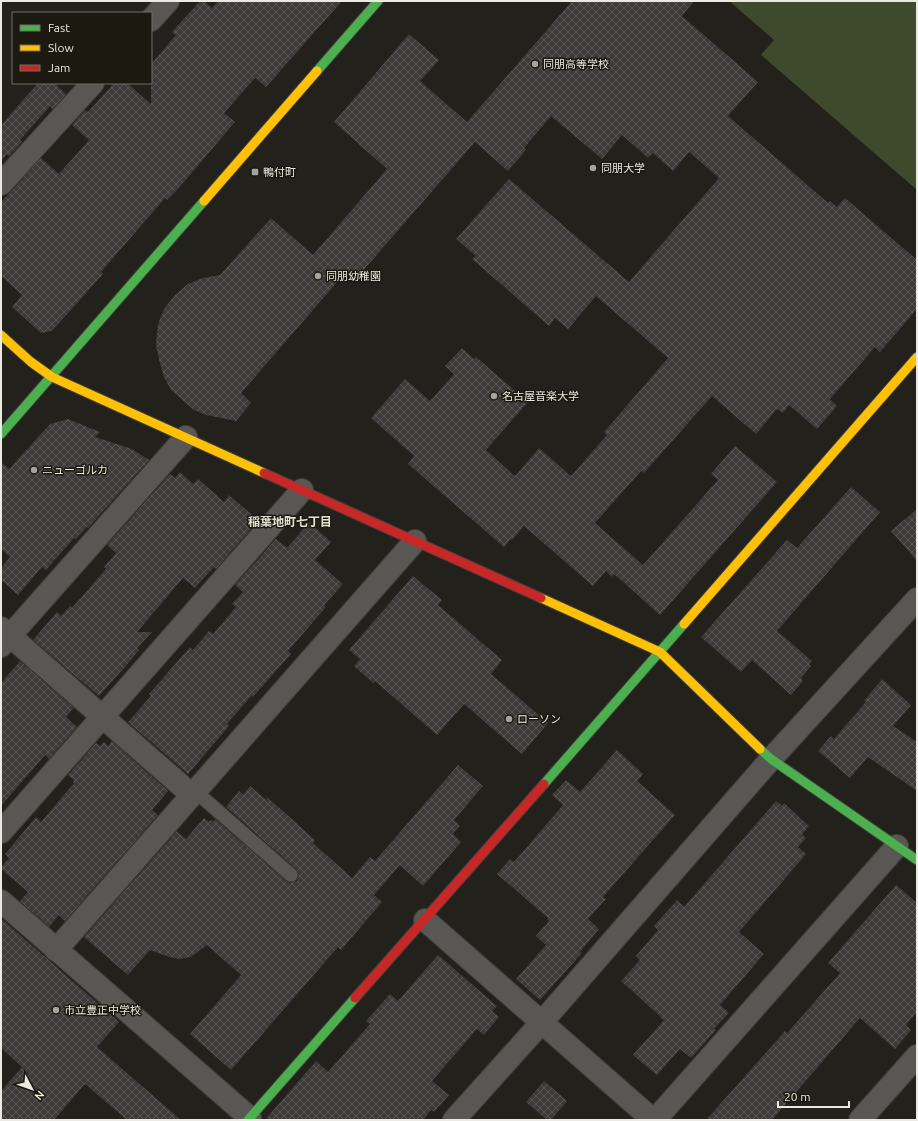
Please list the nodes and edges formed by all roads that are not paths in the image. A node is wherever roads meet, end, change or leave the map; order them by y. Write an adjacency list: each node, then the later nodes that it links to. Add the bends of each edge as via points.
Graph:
1 (168, 1): 3 (street)
2 (378, 1): 8 (street)
3 (152, 19)
4 (92, 84): 5 (street)
5 (1, 184)
6 (1, 335): 8 (street)
7 (914, 365): 15 (street)
8 (52, 377): 9 (street); 10 (street)
9 (1, 434)
10 (186, 437): 11 (street); 14 (street)
11 (302, 490): 12 (street); 16 (street)
12 (415, 541): 15 (street); 18 (street)
13 (917, 599): 17 (street)
14 (4, 637): 16 (street)
15 (660, 652): 17 (street); 23 (street)
16 (102, 717): 18 (street); 19 (street)
17 (771, 758): 20 (street); 25 (street)
18 (194, 793): 21 (lane); 24 (street)
19 (1, 832)
20 (910, 853): 29 (street)
21 (290, 875)
22 (1, 901): 24 (street)
23 (425, 920): 25 (street); 27 (street)
24 (56, 950): 27 (street)
25 (542, 1022): 28 (street); 29 (street)
26 (917, 1056): 30 (street)
27 (249, 1119)
28 (454, 1120)
29 (654, 1120)
30 (860, 1120)

